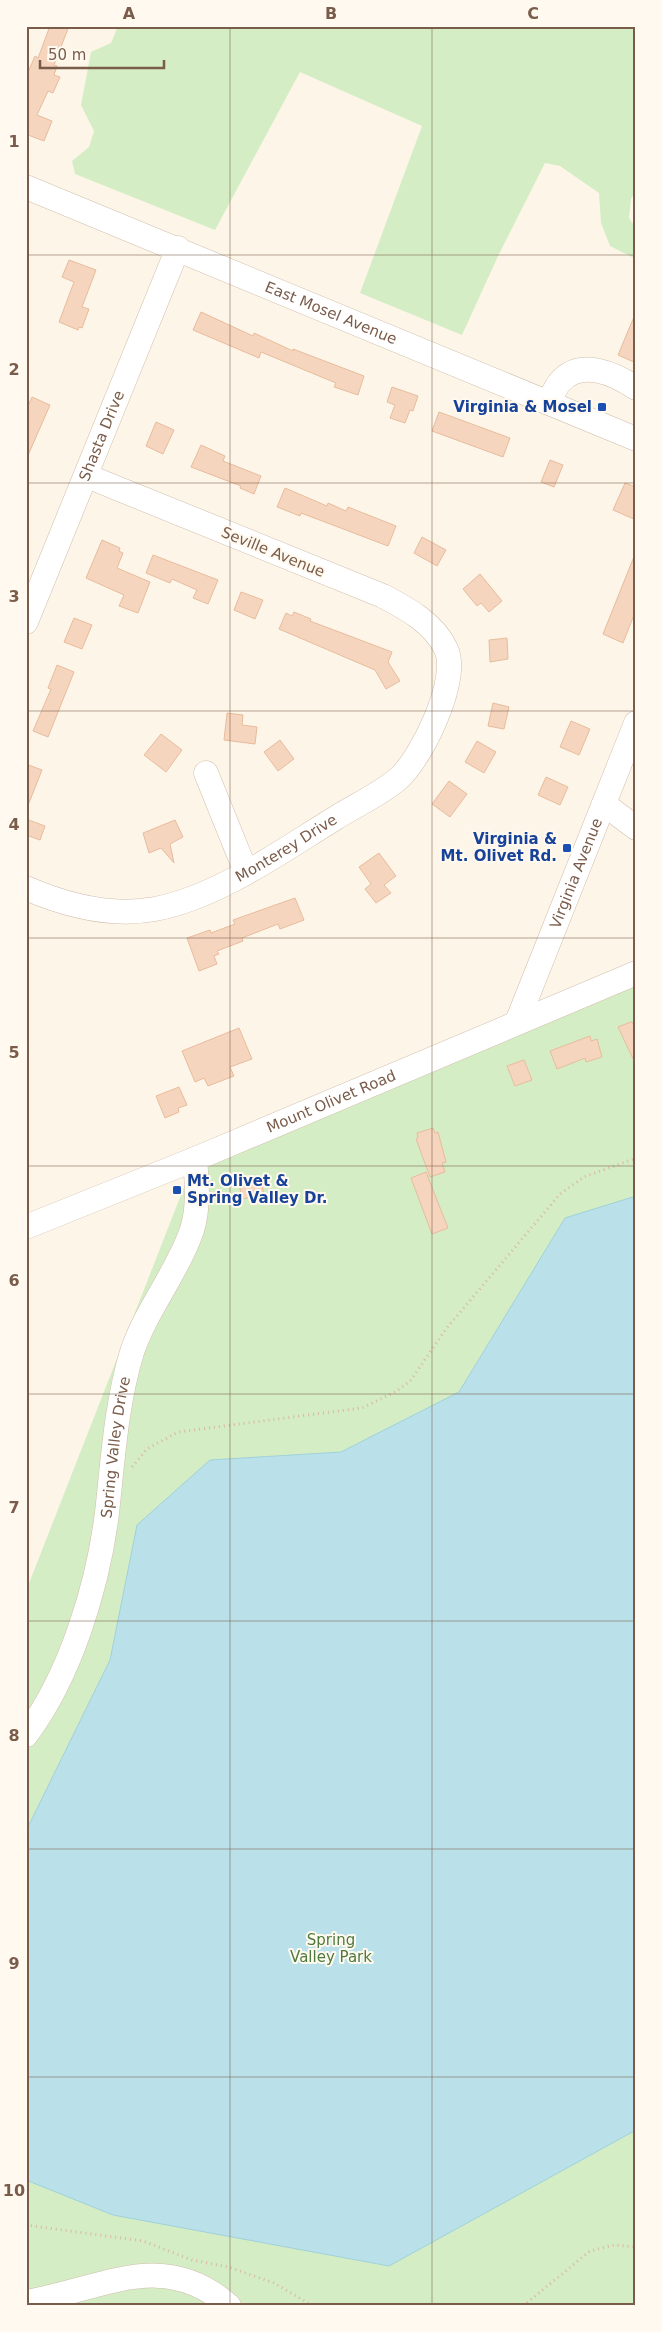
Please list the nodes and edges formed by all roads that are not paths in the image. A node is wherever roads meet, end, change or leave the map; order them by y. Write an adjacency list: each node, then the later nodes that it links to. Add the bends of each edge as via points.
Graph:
1 (26, 187): 2 (street, East Mosel Avenue)
2 (178, 248): 4 (street, East Mosel Avenue); 6 (street, Shasta Drive)
3 (636, 388): 4 (street, via 604,372 587,370 574,373 560,382)
4 (549, 403): 5 (street, East Mosel Avenue)
5 (636, 438)
6 (87, 476): 7 (street, Shasta Drive); 8 (street, Seville Avenue, via 383,596 411,610)
7 (26, 622)
8 (445, 648): 13 (street, Monterey Drive, via 449,661 448,683 437,715 421,747 399,778)
9 (636, 723): 11 (street, Virginia Avenue)
10 (206, 773): 13 (street)
11 (604, 804): 12 (street); 16 (street, Virginia Avenue)
12 (636, 828)
13 (246, 872): 14 (street, Monterey Drive, via 189,900 155,909 89,908 49,898)
14 (26, 888)
15 (636, 973): 16 (street, Mount Olivet Road)
16 (517, 1022): 17 (street, Mount Olivet Road)
17 (195, 1159): 18 (street, Mount Olivet Road); 19 (street, Spring Valley Drive, via 197,1206 192,1230 133,1351 119,1405 98,1566 76,1637 56,1683)
18 (26, 1227)
19 (26, 1734)
20 (26, 2302): 21 (street, via 152,2274 186,2279 218,2296)
21 (229, 2306)

